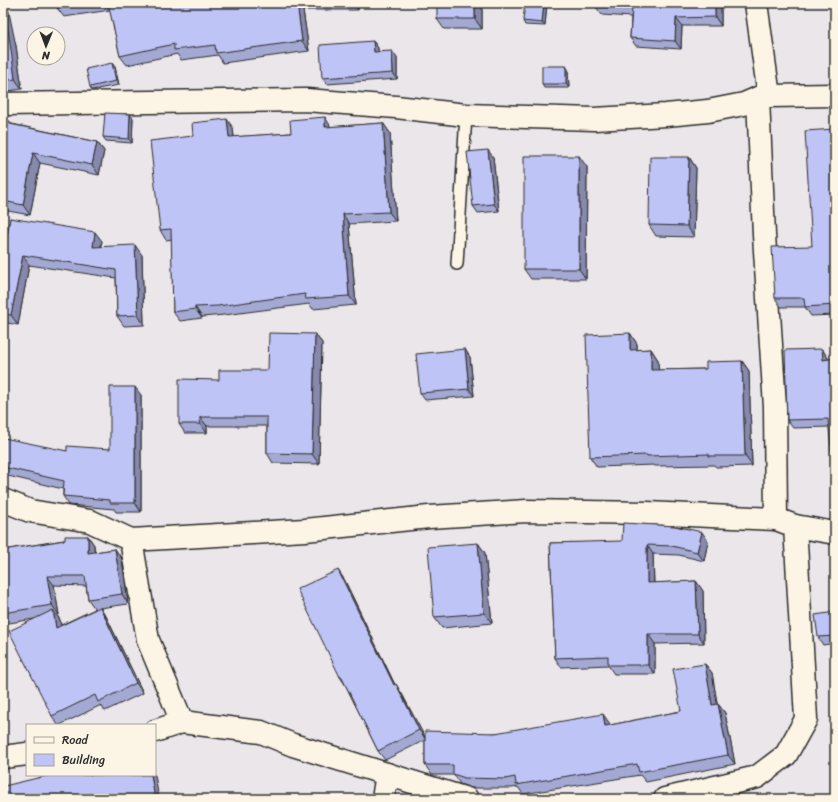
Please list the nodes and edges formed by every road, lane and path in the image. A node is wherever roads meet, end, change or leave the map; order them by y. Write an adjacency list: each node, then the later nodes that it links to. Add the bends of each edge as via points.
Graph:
1 (756, 3): 3 (street)
2 (835, 95): 3 (street)
3 (764, 97): 5 (street, via 737,106 666,115 594,119); 8 (street, via 764,235 774,406)
4 (3, 104): 5 (street, via 306,100)
5 (466, 115): 6 (lane)
6 (457, 264)
7 (3, 500): 10 (street, via 30,510 90,522)
8 (785, 523): 9 (street); 10 (street, via 647,513 526,511 306,530); 18 (street, via 806,719 786,755 757,777)
9 (835, 532)
10 (131, 540): 11 (street, via 148,640)
11 (182, 722): 12 (street); 15 (street, via 261,732 293,745)
12 (156, 730)
13 (26, 754): 14 (street)
14 (3, 757)
15 (387, 774): 16 (street); 17 (street)
16 (383, 799)
17 (467, 799)
18 (665, 799)

